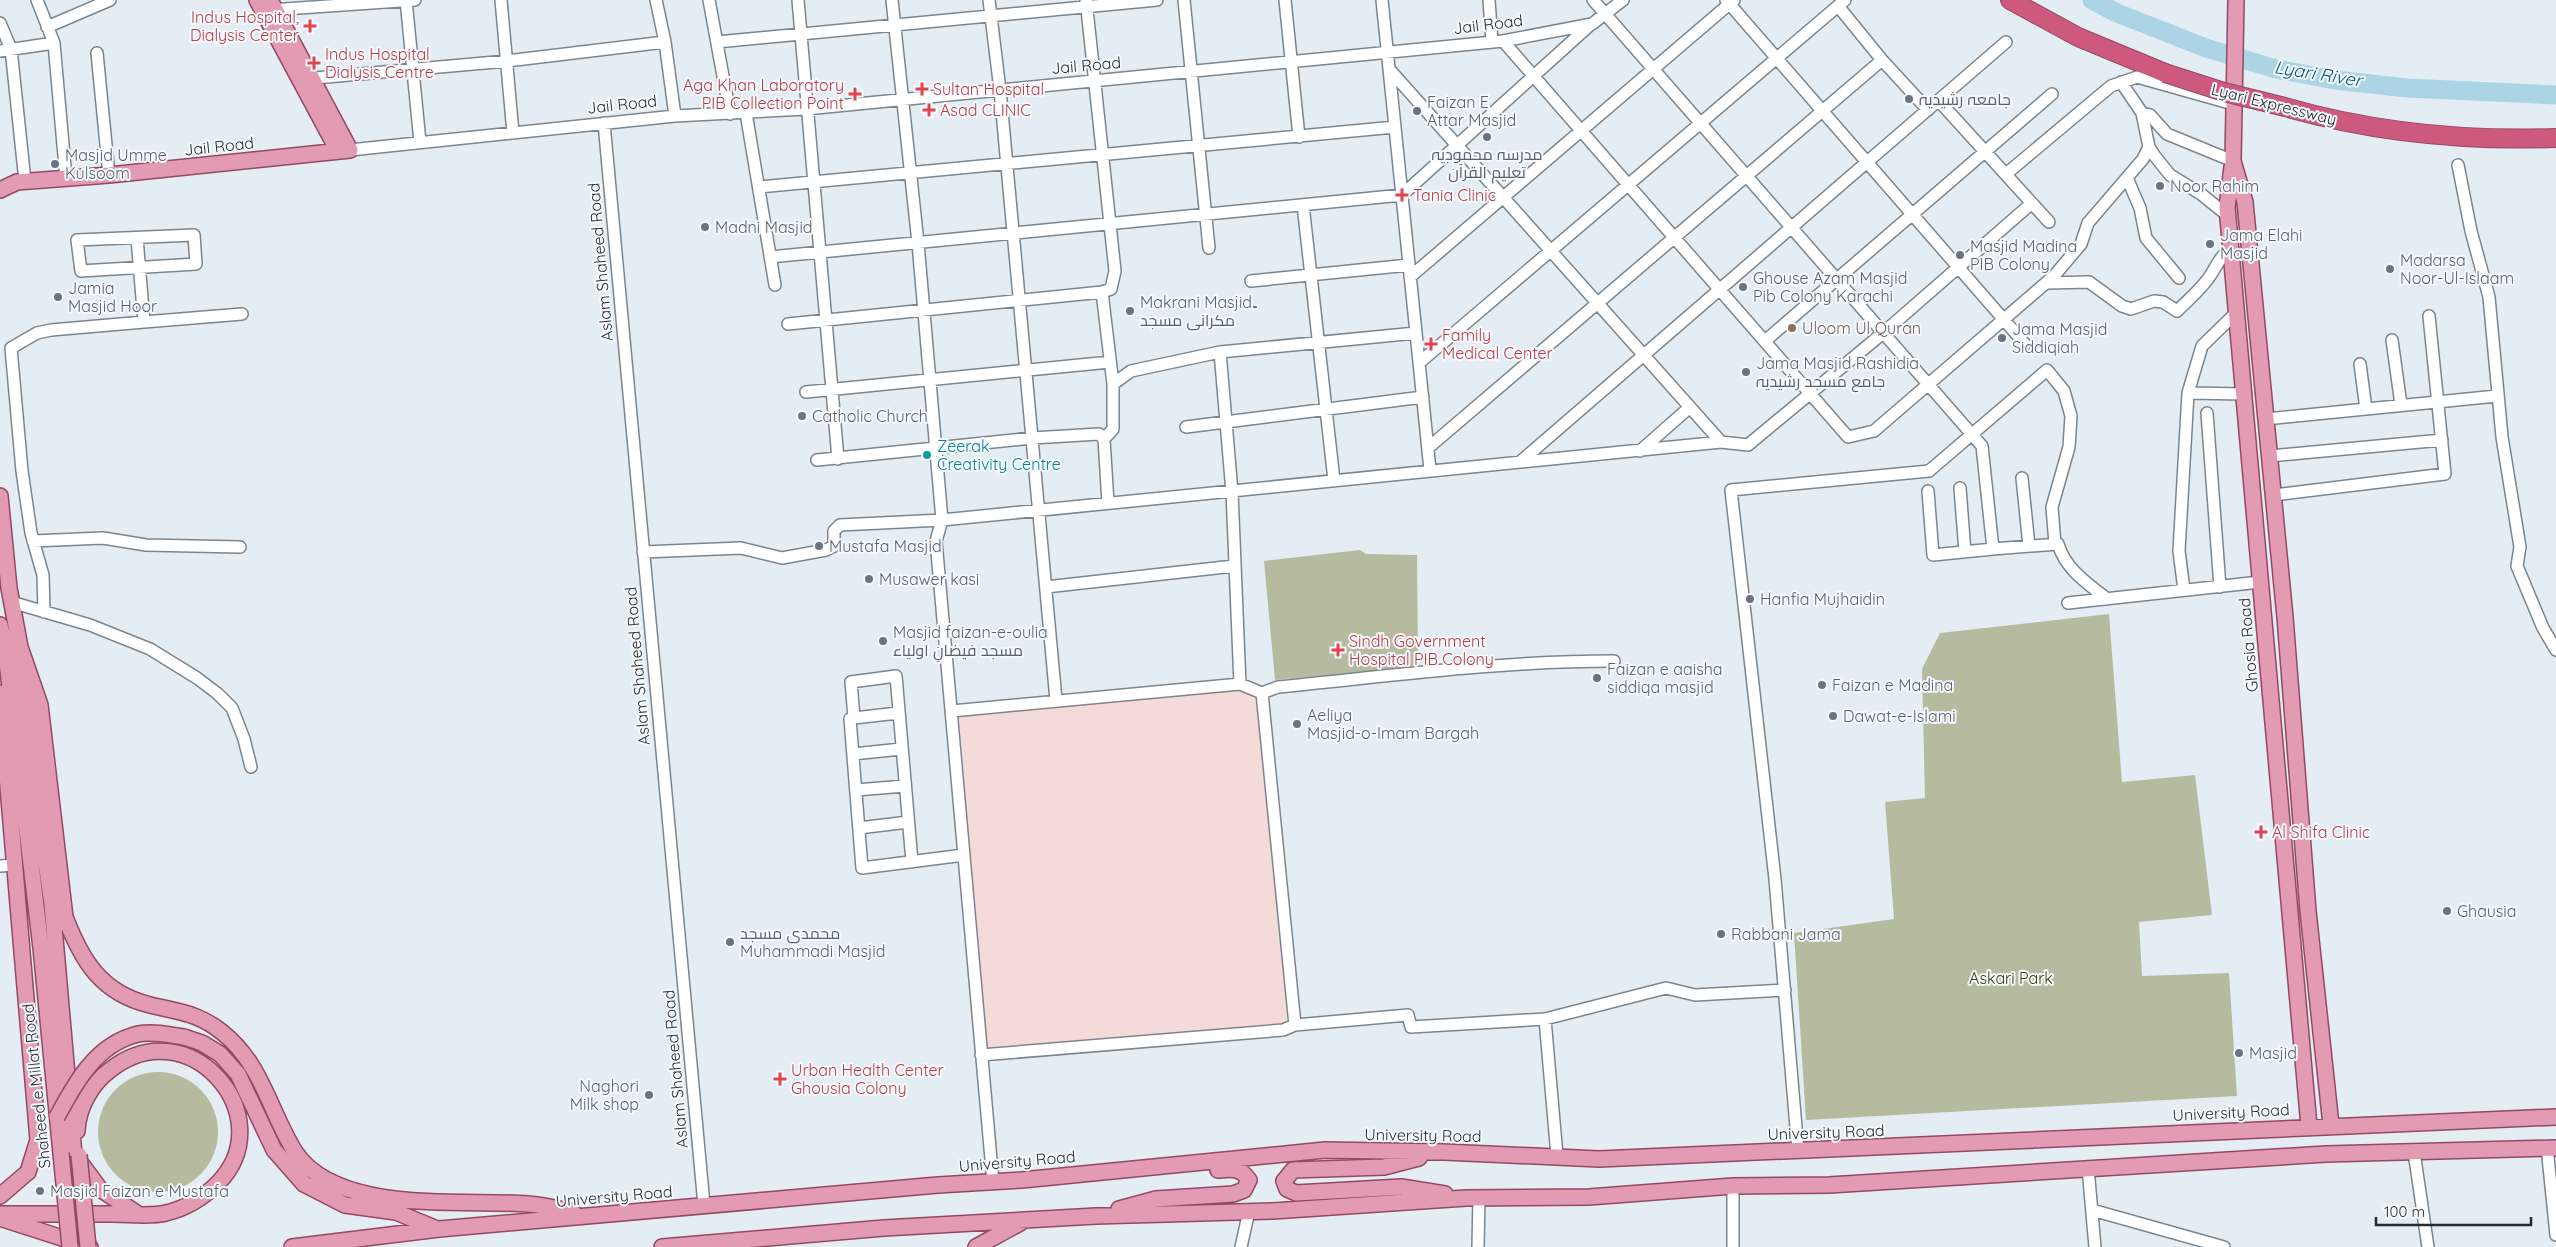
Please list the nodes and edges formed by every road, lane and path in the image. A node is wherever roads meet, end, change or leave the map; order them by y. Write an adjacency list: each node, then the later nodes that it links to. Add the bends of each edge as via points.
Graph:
1 (37, 0): 29 (street)
2 (110, 0): 20 (street)
3 (409, 0): 23 (street); 43 (street)
4 (501, 0): 41 (street)
5 (656, 0): 31 (street)
6 (709, 0): 32 (street)
7 (798, 0): 30 (street)
8 (892, 0): 28 (street)
9 (989, 0): 25 (street)
10 (1157, 0): 21 (street)
11 (1184, 0): 46 (street)
12 (1284, 0): 42 (street)
13 (1382, 0): 38 (street)
14 (1489, 0): 33 (street)
15 (1593, 0): 24 (street)
16 (1623, 0): 24 (street, Jail Road)
17 (2010, 0): 69 (highway, Lyari Expressway, bridge, via 2078,37 2146,66 2224,92 2320,117 2442,135)
18 (2236, 0): 55 (main road)
19 (1730, 1): 39 (street); 45 (street)
20 (91, 3): 29 (street)
21 (1087, 3): 25 (street); 50 (street)
22 (1841, 3): 39 (street); 40 (street)
23 (266, 5): 48 (main road)
24 (1606, 15): 27 (street, Jail Road); 45 (street)
25 (990, 16): 28 (street); 51 (street)
26 (0, 23): 36 (street)
27 (1592, 24): 33 (street, Jail Road); 47 (street)
28 (895, 25): 30 (street); 53 (street)
29 (47, 27): 35 (street)
30 (800, 34): 32 (street); 56 (street)
31 (665, 42): 41 (street); 62 (street)
32 (717, 42): 61 (street)
33 (1498, 42): 38 (street, Jail Road); 47 (street)
34 (2006, 42): 54 (street)
35 (54, 43): 36 (street); 86 (street)
36 (6, 50): 88 (street)
37 (97, 53): 83 (street)
38 (1388, 53): 42 (street, Jail Road); 44 (street)
39 (1776, 58): 57 (street); 64 (street)
40 (1882, 60): 57 (street); 58 (street)
41 (507, 62): 43 (street); 67 (street)
42 (1291, 62): 46 (street, Jail Road); 68 (street)
43 (413, 69): 48 (street); 70 (street)
44 (1389, 69): 65 (street); 72 (street)
45 (1653, 69): 64 (street); 66 (street)
46 (1192, 73): 50 (street, Jail Road); 71 (street)
47 (1534, 77): 66 (street); 72 (street)
48 (306, 78): 74 (main road)
49 (2121, 82): 55 (street, via 2137,77); 60 (street); 82 (street, via 2111,86)
50 (1094, 83): 51 (street, Jail Road); 76 (street)
51 (1000, 90): 53 (street, Jail Road); 79 (street)
52 (2052, 94): 75 (street)
53 (903, 99): 56 (street, Jail Road); 81 (street)
54 (1939, 101): 58 (street); 75 (street)
55 (2233, 102): 77 (main road)
56 (806, 109): 59 (street, Jail Road); 87 (street)
57 (1822, 110): 78 (street); 84 (street)
58 (1928, 110): 78 (street)
59 (746, 113): 61 (street, Jail Road); 90 (street)
60 (2142, 113): 73 (street); 77 (street, via 2150,115 2167,134)
61 (730, 114): 62 (street, Jail Road)
62 (675, 116): 63 (street, Jail Road)
63 (604, 123): 67 (street, Jail Road); 191 (street, Aslam Shaheed Road)
64 (1701, 123): 84 (street); 89 (street)
65 (1395, 127): 68 (street); 92 (street)
66 (1581, 131): 89 (street); 93 (street)
67 (513, 133): 70 (street, Jail Road)
68 (1299, 137): 71 (street)
69 (2556, 138)
70 (420, 142): 74 (street, Jail Road)
71 (1199, 146): 76 (street); 96 (street)
72 (1457, 146): 92 (street); 93 (street)
73 (2149, 147): 85 (street); 98 (street, via 2170,174)
74 (344, 151): 83 (main road, Jail Road)
75 (1986, 151): 82 (street); 97 (street)
76 (1102, 155): 79 (street); 100 (street)
77 (2233, 161): 98 (main road, Ghosia Road); 160 (main road, via 2245,202)
78 (1866, 162): 97 (street); 101 (street)
79 (1007, 164): 81 (street); 102 (street)
80 (2458, 165): 152 (street, via 2489,297)
81 (910, 172): 87 (street); 105 (street)
82 (2006, 174): 94 (street)
83 (109, 176): 86 (main road, Jail Road)
84 (1746, 176): 101 (street); 104 (street)
85 (2127, 178): 115 (street, via 2140,208 2146,238); 118 (street, via 2088,223 2082,244)
86 (66, 179): 88 (main road, Jail Road)
87 (813, 181): 90 (street); 109 (street)
88 (25, 182): 91 (main road, Jail Road, via 17,182)
89 (1628, 185): 104 (street); 108 (street)
90 (759, 187): 110 (street)
91 (2, 191)
92 (1402, 195): 95 (street); 113 (street)
93 (1503, 197): 108 (street); 113 (street)
94 (2032, 203): 99 (street); 112 (street)
95 (1303, 205): 96 (street); 114 (street)
96 (1206, 214): 100 (street); 106 (street)
97 (1912, 214): 112 (street); 116 (street)
98 (2228, 216): 107 (main road, Ghosia Road)
99 (2049, 222)
100 (1110, 224): 102 (street); 121 (street, via 1115,271 1111,289)
101 (1791, 227): 116 (street); 120 (street)
102 (1014, 233): 105 (street); 122 (street)
103 (137, 238): 111 (street); 111 (street, via 194,234 196,264); 111 (street, via 77,240 81,271)
104 (1675, 238): 120 (street); 123 (street)
105 (918, 242): 109 (street); 124 (street)
106 (1209, 248)
107 (2230, 248): 118 (street, via 2221,255 2212,274 2198,291 2177,311 2163,302 2154,301 2131,309 2089,282); 125 (main road, Ghosia Road)
108 (1551, 251): 123 (street); 141 (street)
109 (820, 252): 110 (street); 128 (street)
110 (770, 257): 119 (street)
111 (138, 268): 130 (street)
112 (1958, 268): 129 (street); 133 (street)
113 (1410, 271): 114 (street); 132 (street)
114 (1311, 274): 117 (street); 136 (street)
115 (2179, 278)
116 (1837, 279): 133 (street); 135 (street)
117 (1251, 280)
118 (2047, 282): 129 (street)
119 (775, 285)
120 (1719, 289): 135 (street); 139 (street)
121 (1102, 292): 122 (street); 140 (street)
122 (1020, 300): 124 (street); 143 (street)
123 (1598, 304): 139 (street); 169 (street)
124 (922, 310): 128 (street); 144 (street)
125 (2237, 312): 149 (street, via 2202,346); 151 (main road, Ghosia Road)
126 (242, 314): 130 (street)
127 (2429, 316): 154 (street)
128 (826, 320): 131 (street); 147 (street)
129 (2004, 320): 137 (street); 146 (street)
130 (144, 322): 186 (street, via 50,330 37,333 11,348 22,471)
131 (788, 324)
132 (1416, 333): 136 (street); 141 (street)
133 (1884, 333): 146 (street); 150 (street)
134 (2392, 340): 155 (street)
135 (1765, 341): 150 (street)
136 (1319, 343): 138 (street); 157 (street)
137 (2025, 344)
138 (1220, 352): 145 (street, via 1131,371); 161 (street)
139 (1644, 355): 156 (street); 174 (street)
140 (1110, 362): 143 (street); 145 (street)
141 (1419, 363): 153 (street)
142 (2360, 364): 158 (street)
143 (1026, 370): 144 (street); 164 (street)
144 (929, 380): 147 (street); 168 (street)
145 (1113, 384): 165 (street, via 1113,429)
146 (1928, 384): 150 (street, via 1874,431 1848,436); 163 (street)
147 (832, 389): 148 (street); 172 (street)
148 (806, 392)
149 (2188, 393): 151 (street); 198 (street, via 2179,551)
150 (1810, 394): 167 (street, via 1748,445)
151 (2244, 394): 195 (main road, Ghosia Road)
152 (2497, 396): 154 (street); 205 (street, via 2512,513 2520,547 2517,566 2543,628)
153 (1423, 397): 157 (street); 169 (street)
154 (2439, 401): 155 (street); 166 (street)
155 (2401, 405): 158 (street)
156 (1690, 407): 167 (street); 170 (street)
157 (1327, 408): 161 (street); 177 (street)
158 (2366, 409): 160 (street)
159 (2207, 413): 197 (street)
160 (2266, 419): 171 (main road)
161 (1226, 424): 162 (street); 180 (street)
162 (1186, 427)
163 (1973, 435): 187 (street, via 2047,370 2064,391 2071,416 2069,447 2052,507); 190 (street, via 1982,446); 224 (street, via 1929,471 1731,490)
164 (1032, 438): 165 (street, via 1100,434); 168 (street); 184 (street)
165 (1104, 439): 183 (street)
166 (2442, 440): 171 (street); 181 (street, via 2445,474)
167 (1721, 442): 170 (street)
168 (935, 448): 172 (street); 185 (street)
169 (1428, 448): 175 (street)
170 (1640, 451): 174 (street)
171 (2270, 456): 181 (main road)
172 (838, 459): 173 (street)
173 (817, 460)
174 (1520, 462): 175 (street)
175 (1430, 470): 177 (street)
176 (2022, 478): 188 (street)
177 (1334, 480): 180 (street)
178 (1960, 488): 192 (street)
179 (1928, 491): 192 (street, via 1932,555)
180 (1232, 492): 183 (street); 193 (street)
181 (2274, 495): 194 (main road)
182 (0, 496): 199 (main road)
183 (1108, 503): 184 (street)
184 (1039, 510): 185 (street); 196 (street)
185 (942, 520): 191 (street, via 840,525 834,531 834,546 782,558 741,548); 211 (street, via 936,541)
186 (33, 541): 189 (street, via 103,538 146,545); 202 (street, via 43,576)
187 (2055, 544): 188 (street); 200 (street, via 2076,575)
188 (2029, 546): 190 (street)
189 (240, 547)
190 (1993, 549): 192 (street)
191 (643, 552): 243 (street, Aslam Shaheed Road)
192 (1964, 552)
193 (1234, 566): 196 (street); 207 (street)
194 (2280, 568): 195 (main road); 230 (main road, via 2308,911)
195 (2260, 576): 197 (street); 231 (main road, Ghosia Road)
196 (1046, 587): 210 (street)
197 (2220, 587): 198 (street)
198 (2184, 590): 200 (street)
199 (4, 596): 202 (street); 204 (main road)
200 (2107, 599): 201 (street)
201 (2068, 603)
202 (44, 612): 216 (street, via 90,625 150,649 197,678 232,708)
203 (0, 625): 204 (main road)
204 (8, 647): 228 (main road, Shaheed e Millat Road); 247 (main road, via 35,786 52,904 74,1154 100,1189); 248 (main road, via 40,705 65,917 75,943 106,986 125,997 200,1017 223,1033 243,1052 296,1152 315,1172 345,1188 419,1201 529,1204)
205 (2556, 650)
206 (1614, 661): 209 (street, via 1553,661 1475,667 1278,687)
207 (1240, 684): 209 (street); 210 (street)
208 (0, 692): 223 (main road)
209 (1262, 694): 226 (street)
210 (1056, 700): 211 (street)
211 (952, 711): 221 (street)
212 (898, 713): 213 (street); 213 (street, via 896,676 851,682); 214 (street)
213 (854, 718): 215 (street, via 850,719)
214 (901, 748): 215 (street); 217 (street)
215 (853, 754): 218 (street)
216 (251, 767)
217 (905, 786): 218 (street); 219 (street)
218 (856, 790): 220 (street)
219 (908, 822): 220 (street); 222 (street)
220 (859, 828): 222 (street, via 862,868)
221 (964, 855): 222 (street); 227 (street)
222 (912, 862)
223 (8, 866): 241 (main road, via 38,1140 28,1172)
224 (1785, 990): 225 (street, via 1695,995 1666,988); 233 (street)
225 (1545, 1018): 226 (street, via 1411,1027 1408,1014); 236 (street)
226 (1295, 1025): 227 (street, via 1283,1030)
227 (981, 1055): 239 (street)
228 (57, 1117): 252 (main road, bridge, via 80,1074 116,1043 138,1034 184,1036 220,1054 238,1074 274,1150 304,1184 345,1205 396,1212); 255 (main road, Shaheed e Millat Road, bridge)
229 (2556, 1117): 230 (main road, University Road)
230 (2331, 1125): 231 (main road, University Road)
231 (2309, 1126): 233 (main road, University Road)
232 (2551, 1147): 235 (main road); 253 (street)
233 (1798, 1151): 236 (main road, University Road, via 1599,1158)
234 (1444, 1152): 236 (main road, University Road); 237 (main road, University Road, via 1325,1150); 242 (main road, via 1384,1167 1293,1170 1284,1180 1287,1189 1296,1193 1401,1187)
235 (2414, 1152): 238 (main road); 267 (street)
236 (1557, 1156)
237 (1155, 1166): 239 (main road, University Road); 249 (main road, via 1193,1172 1236,1169 1244,1172 1249,1180 1244,1190 1233,1194 1156,1199)
238 (2088, 1168): 240 (main road, via 1829,1185); 244 (street)
239 (993, 1182): 243 (main road, University Road)
240 (1733, 1186): 242 (main road, via 1588,1197); 264 (street)
241 (0, 1196)
242 (1473, 1197): 245 (main road); 263 (street)
243 (704, 1205): 248 (main road, University Road)
244 (2092, 1210): 265 (street); 266 (street)
245 (1249, 1211): 249 (main road); 262 (street)
246 (0, 1214): 247 (main road)
247 (138, 1214): 256 (main road, bridge, via 165,1213 193,1204 229,1172 239,1147 234,1103 220,1080 200,1063 165,1050 138,1054 120,1062 96,1083 78,1117)
248 (592, 1215): 252 (main road, University Road)
249 (1096, 1216): 251 (main road)
250 (0, 1218): 256 (main road)
251 (1026, 1220): 254 (main road); 261 (main road)
252 (438, 1229): 257 (main road, University Road)
253 (2556, 1235)
254 (747, 1239): 259 (main road); 260 (main road, via 802,1243)
255 (70, 1247)
256 (89, 1247)
257 (292, 1247)
258 (662, 1247): 259 (main road)
259 (667, 1247)
260 (810, 1247)
261 (976, 1247)
262 (1241, 1247)
263 (1478, 1247)
264 (1733, 1247)
265 (2095, 1247)
266 (2224, 1247)
267 (2428, 1247)

